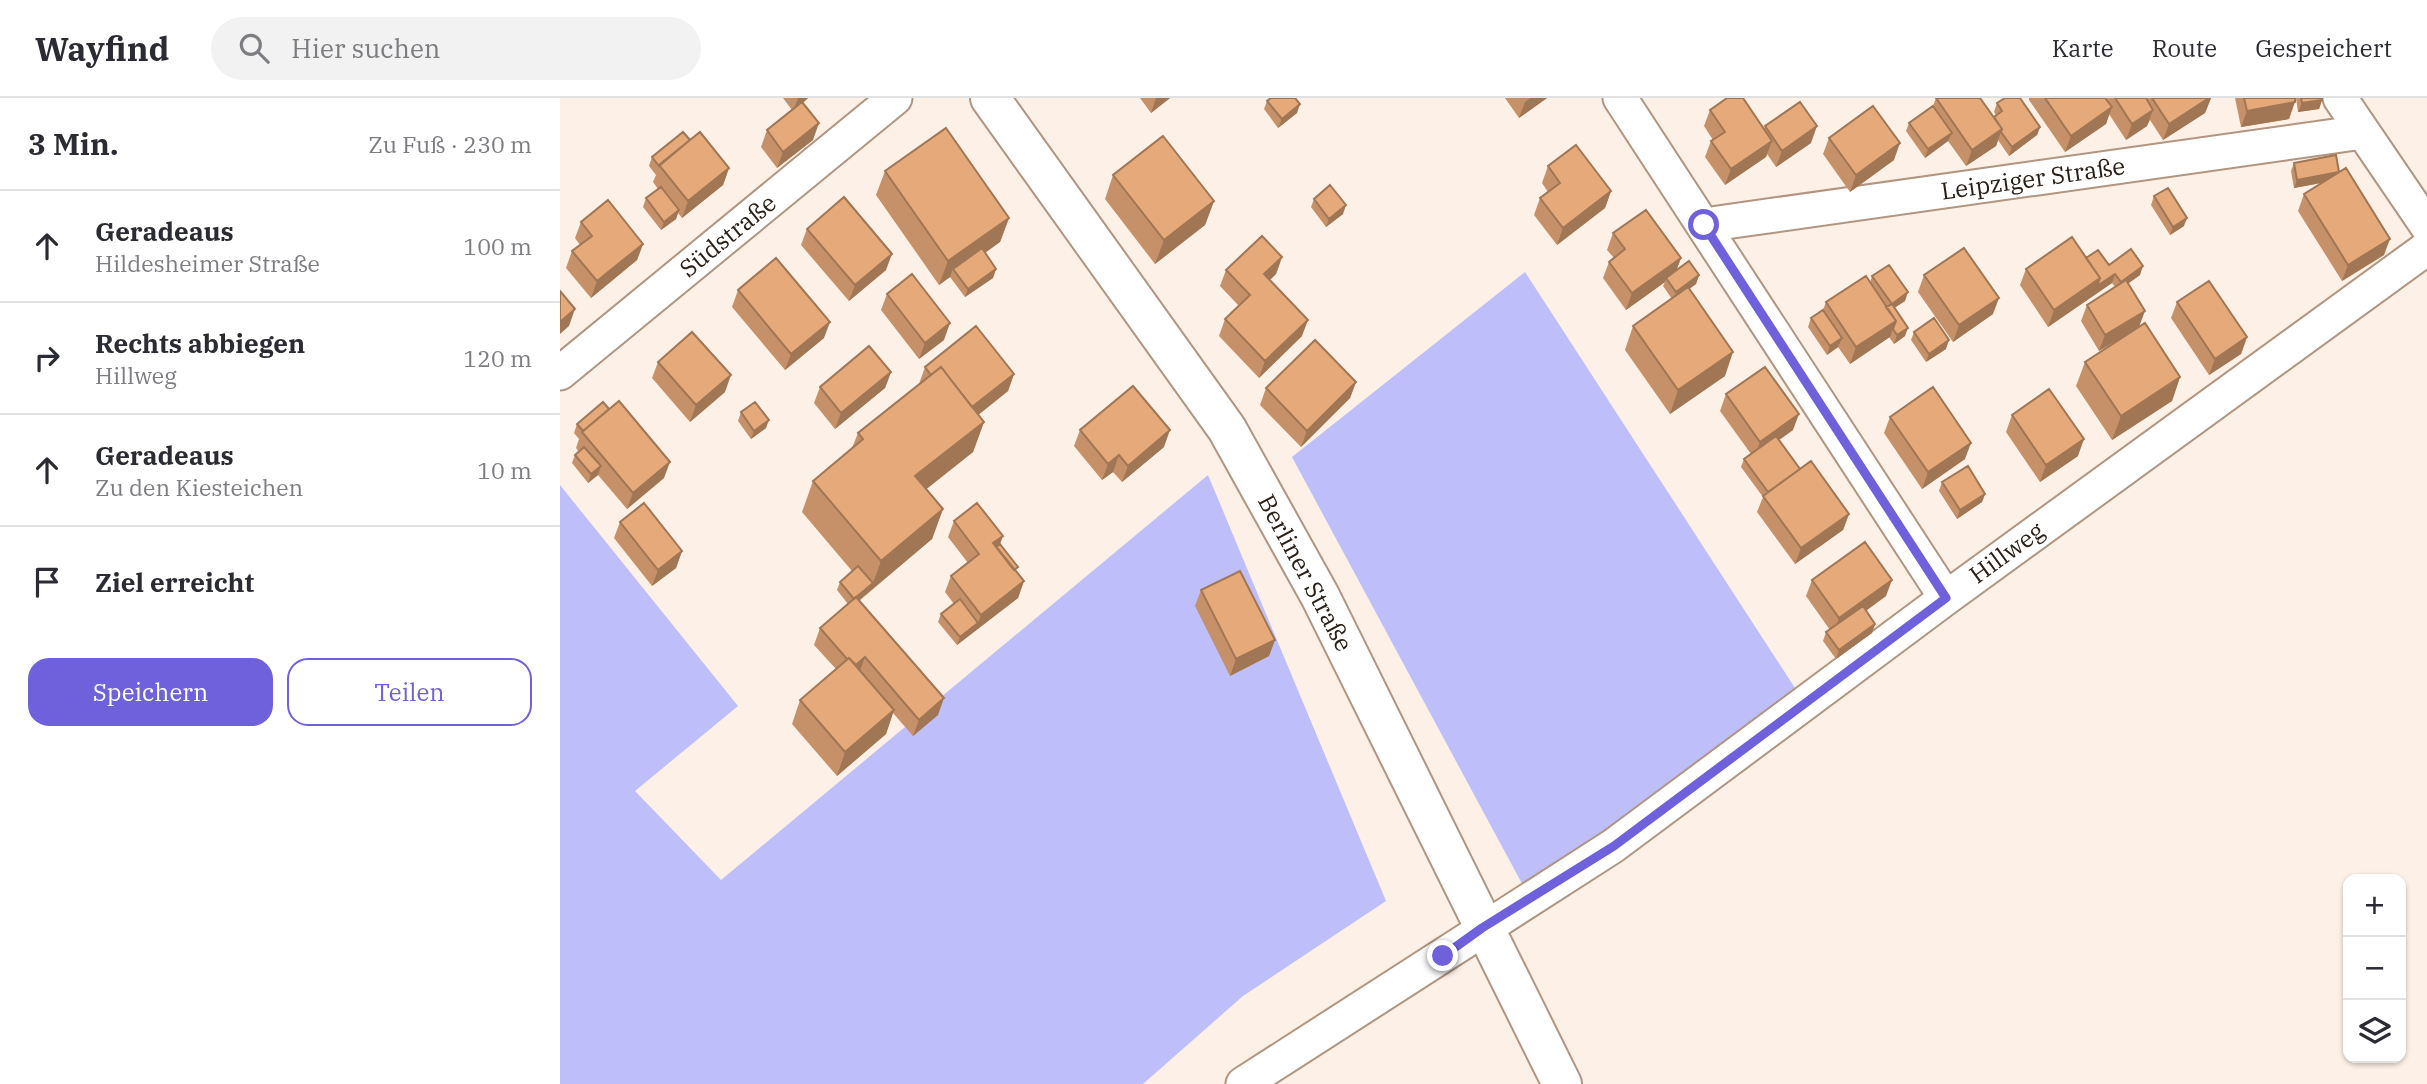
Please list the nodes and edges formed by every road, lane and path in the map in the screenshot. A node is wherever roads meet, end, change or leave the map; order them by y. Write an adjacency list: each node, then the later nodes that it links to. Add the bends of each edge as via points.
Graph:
1 (895, 98): 9 (street, Südstraße)
2 (990, 98): 11 (main road, Berliner Straße, via 1227,429 1320,596)
3 (1620, 98): 6 (street)
4 (2340, 98): 5 (street)
5 (2363, 132): 6 (street, Leipziger Straße); 7 (street)
6 (1704, 225): 10 (street)
7 (2427, 226)
8 (2427, 248): 10 (street, Hillweg)
9 (560, 373)
10 (1946, 598): 11 (street, Hillweg, via 1614,846)
11 (1482, 928): 12 (street, Hillweg); 13 (main road, Berliner Straße)
12 (1243, 1084)
13 (1562, 1084)

